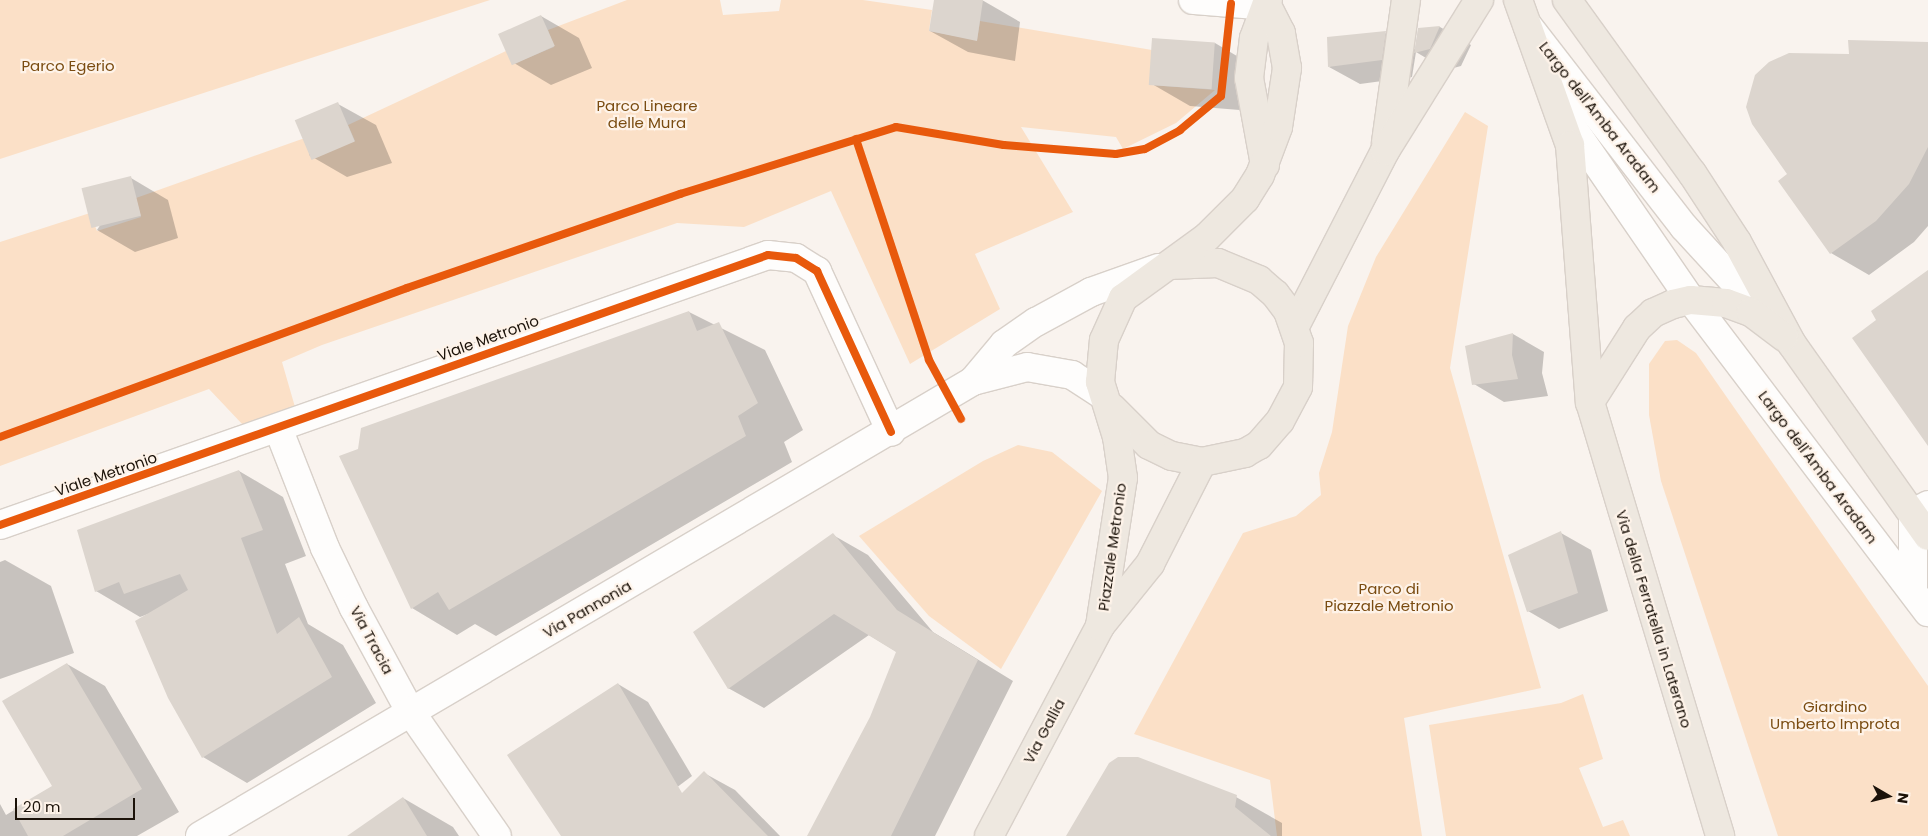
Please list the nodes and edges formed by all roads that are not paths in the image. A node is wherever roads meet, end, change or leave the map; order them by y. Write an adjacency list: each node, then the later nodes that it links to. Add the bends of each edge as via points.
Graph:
1 (1193, 0): 5 (street)
2 (1406, 0): 9 (main road)
3 (1479, 0): 9 (main road)
4 (1518, 0): 7 (main road, Largo dell'Amba Aradam)
5 (1267, 3): 10 (main road, via 1257,26 1250,66 1251,105); 10 (main road, Piazzale Metronio, via 1281,33 1287,68 1278,127)
6 (1574, 10): 14 (main road, Largo dell'Amba Aradam, via 1714,206)
7 (1528, 26): 8 (main road, Largo dell'Amba Aradam); 14 (street, Largo dell'Amba Aradam, via 1690,234)
8 (1558, 108): 12 (street, Largo dell'Amba Aradam); 17 (main road, Largo dell'Amba Aradam, via 1573,166)
9 (1385, 150): 13 (main road)
10 (1265, 165): 11 (main road, Piazzale Metronio, via 1232,214)
11 (1165, 266): 13 (main road, Piazzale Metronio, via 1198,261 1239,270 1275,294); 15 (street, Piazzale Metronio, via 1091,292 1036,322 1004,344); 16 (main road, Piazzale Metronio, via 1136,284 1114,310 1100,360)
12 (1691, 300): 14 (main road, via 1741,308); 17 (main road, via 1653,313 1641,324 1621,347); 24 (street, Largo dell'Amba Aradam)
13 (1295, 326): 20 (main road, Piazzale Metronio, via 1299,343 1298,386 1280,421 1245,453)
14 (1792, 344): 21 (main road, Largo dell'Amba Aradam)
15 (973, 380): 16 (street, Piazzale Metronio, via 1027,367 1072,375); 19 (street, Via Pannonia)
16 (1104, 396): 20 (main road, Piazzale Metronio, via 1126,426 1148,445); 25 (main road, Piazzale Metronio, via 1119,444 1123,478)
17 (1590, 402): 30 (main road, Via della Ferratella in Laterano)
18 (278, 428): 19 (street, Viale Metronio, via 713,271 781,255 808,264 824,281); 22 (street, Viale Metronio); 26 (street, Via Tracia, via 324,548)
19 (890, 432): 26 (street, Via Pannonia)
20 (1202, 462): 25 (main road, Piazzale Metronio, via 1150,564)
21 (1920, 509): 23 (main road); 24 (street, Largo dell'Amba Aradam)
22 (0, 526)
23 (1928, 536)
24 (1921, 601)
25 (1100, 626): 29 (main road, Via Gallia)
26 (410, 711): 27 (street, Via Pannonia); 28 (street, Via Tracia)
27 (200, 836)
28 (497, 836)
29 (989, 836)
30 (1720, 836)

